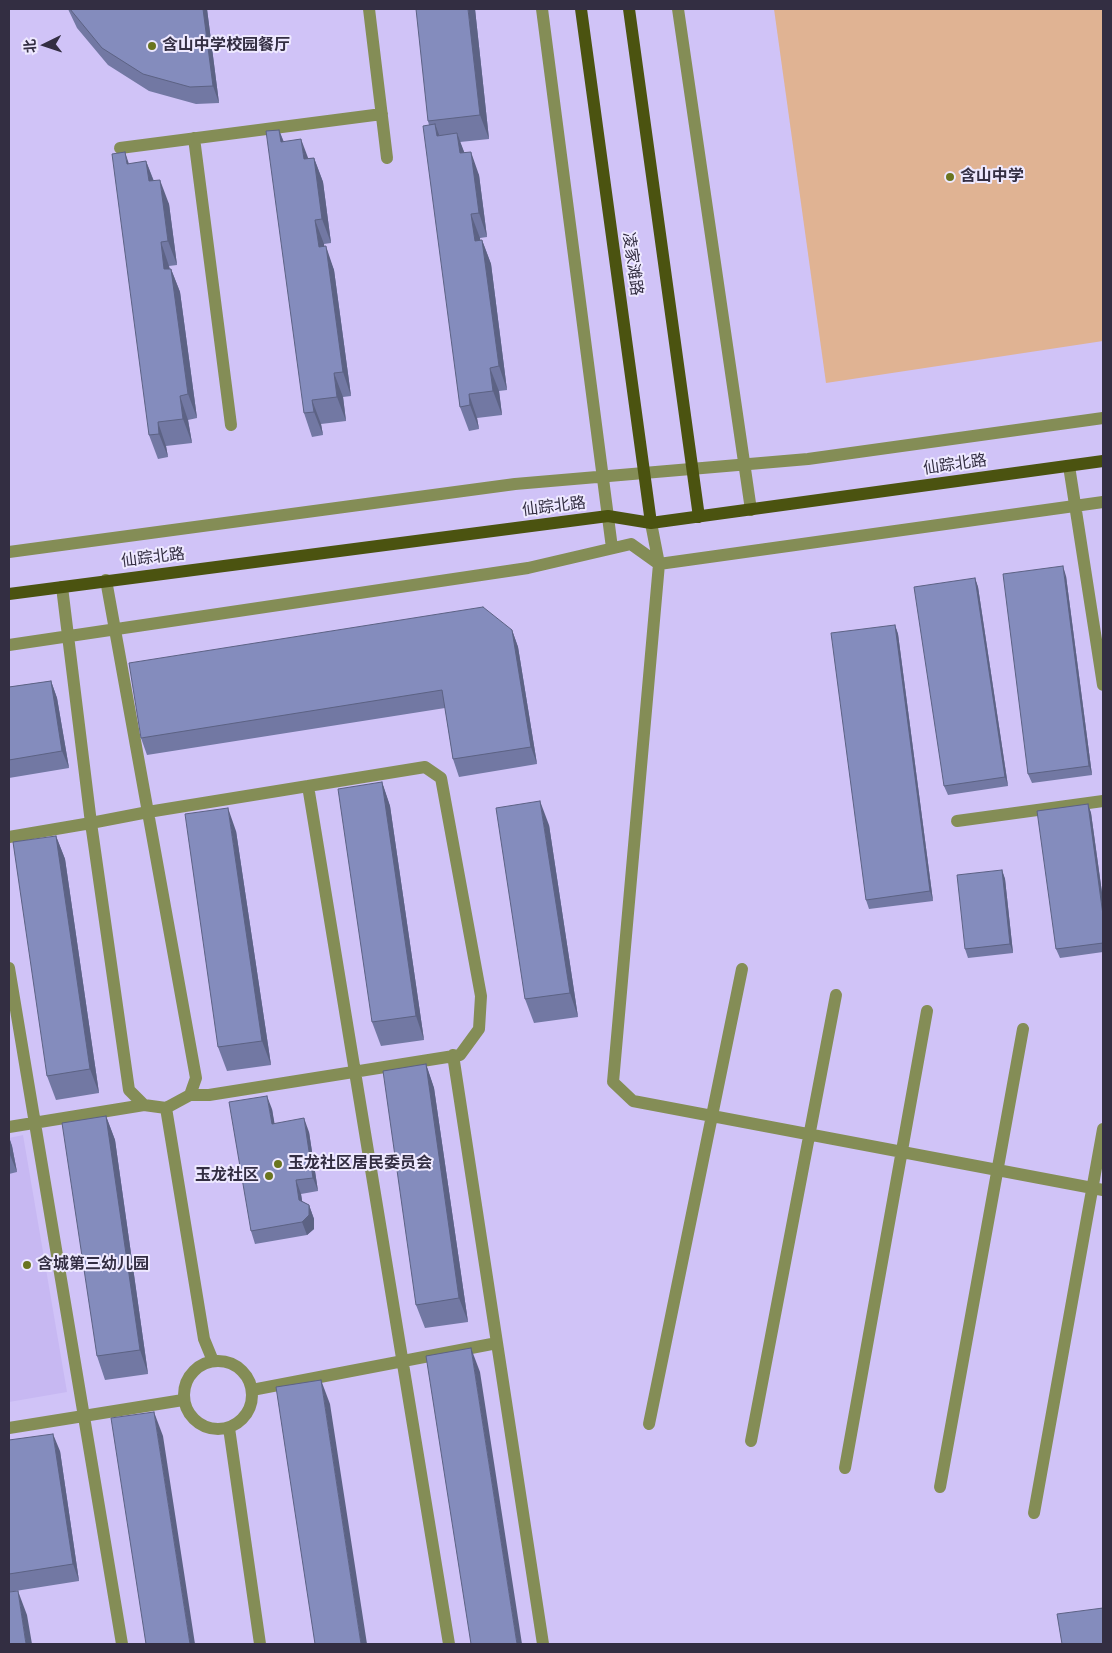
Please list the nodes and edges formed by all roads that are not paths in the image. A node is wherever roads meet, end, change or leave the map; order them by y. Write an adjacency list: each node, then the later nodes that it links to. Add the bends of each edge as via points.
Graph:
1 (369, 9): 6 (street)
2 (542, 9): 17 (street)
3 (581, 9): 16 (main road, 凌家滩路)
4 (629, 9): 15 (main road, 凌家滩路)
5 (678, 9): 13 (street)
6 (382, 114): 7 (street); 9 (street)
7 (194, 138): 8 (street); 11 (street)
8 (120, 148)
9 (387, 158)
10 (1103, 418): 13 (street, via 808,459)
11 (231, 426)
12 (1103, 461): 14 (main road, 仙踪北路)
13 (744, 464): 15 (street); 20 (street)
14 (1069, 466): 19 (street); 20 (main road, 仙踪北路)
15 (692, 469): 16 (street); 22 (main road, 凌家滩路)
16 (643, 473): 17 (street); 23 (main road, 凌家滩路)
17 (602, 476): 21 (street); 25 (street, via 515,484)
18 (1103, 502): 19 (street)
19 (1075, 506): 26 (street); 31 (street)
20 (750, 510): 22 (main road, 仙踪北路)
21 (608, 516): 23 (main road, 仙踪北路); 24 (street); 27 (main road, 仙踪北路)
22 (698, 517): 23 (main road, 仙踪北路)
23 (651, 523): 26 (street)
24 (612, 548): 26 (street, via 630,544); 30 (street, via 528,568)
25 (9, 552)
26 (659, 564): 48 (street, via 613,1082 632,1101)
27 (106, 580): 28 (main road, 仙踪北路); 34 (street)
28 (62, 587): 29 (main road, 仙踪北路); 36 (street)
29 (9, 594)
30 (9, 645)
31 (1103, 685)
32 (308, 786): 34 (street); 43 (street, via 426,767 441,778 481,996 479,1029 460,1054); 44 (street)
33 (1103, 801): 35 (street)
34 (148, 812): 36 (street); 45 (street, via 196,1078)
35 (957, 821)
36 (91, 823): 37 (street); 46 (street, via 128,1090)
37 (9, 837)
38 (9, 968): 49 (street)
39 (742, 969): 48 (street)
40 (836, 995): 52 (street)
41 (926, 1011): 53 (street)
42 (1022, 1029): 54 (street)
43 (453, 1055): 44 (street); 56 (street)
44 (356, 1071): 45 (street, via 208,1095); 58 (street)
45 (190, 1095): 47 (street)
46 (144, 1105): 47 (street); 49 (street)
47 (166, 1108): 57 (street, via 204,1339)
48 (712, 1116): 52 (street); 62 (street)
49 (35, 1123): 50 (street); 61 (street)
50 (9, 1127)
51 (1103, 1129): 55 (street)
52 (810, 1134): 53 (street); 65 (street)
53 (901, 1152): 54 (street); 66 (street)
54 (997, 1170): 55 (street); 67 (street)
55 (1098, 1189): 68 (street)
56 (497, 1344): 58 (street); 72 (street)
57 (213, 1360): 59 (street, via 224,1361 243,1371); 60 (street, via 202,1364 187,1379)
58 (403, 1362): 59 (street); 71 (street)
59 (252, 1390): 64 (street, via 252,1402 247,1413)
60 (183, 1400): 61 (street); 64 (street, via 195,1421 216,1430)
61 (84, 1416): 63 (street); 69 (street)
62 (648, 1424)
63 (9, 1428)
64 (228, 1428): 70 (street)
65 (751, 1441)
66 (845, 1468)
67 (940, 1487)
68 (1034, 1513)
69 (122, 1644)
70 (260, 1644)
71 (449, 1644)
72 (543, 1644)

